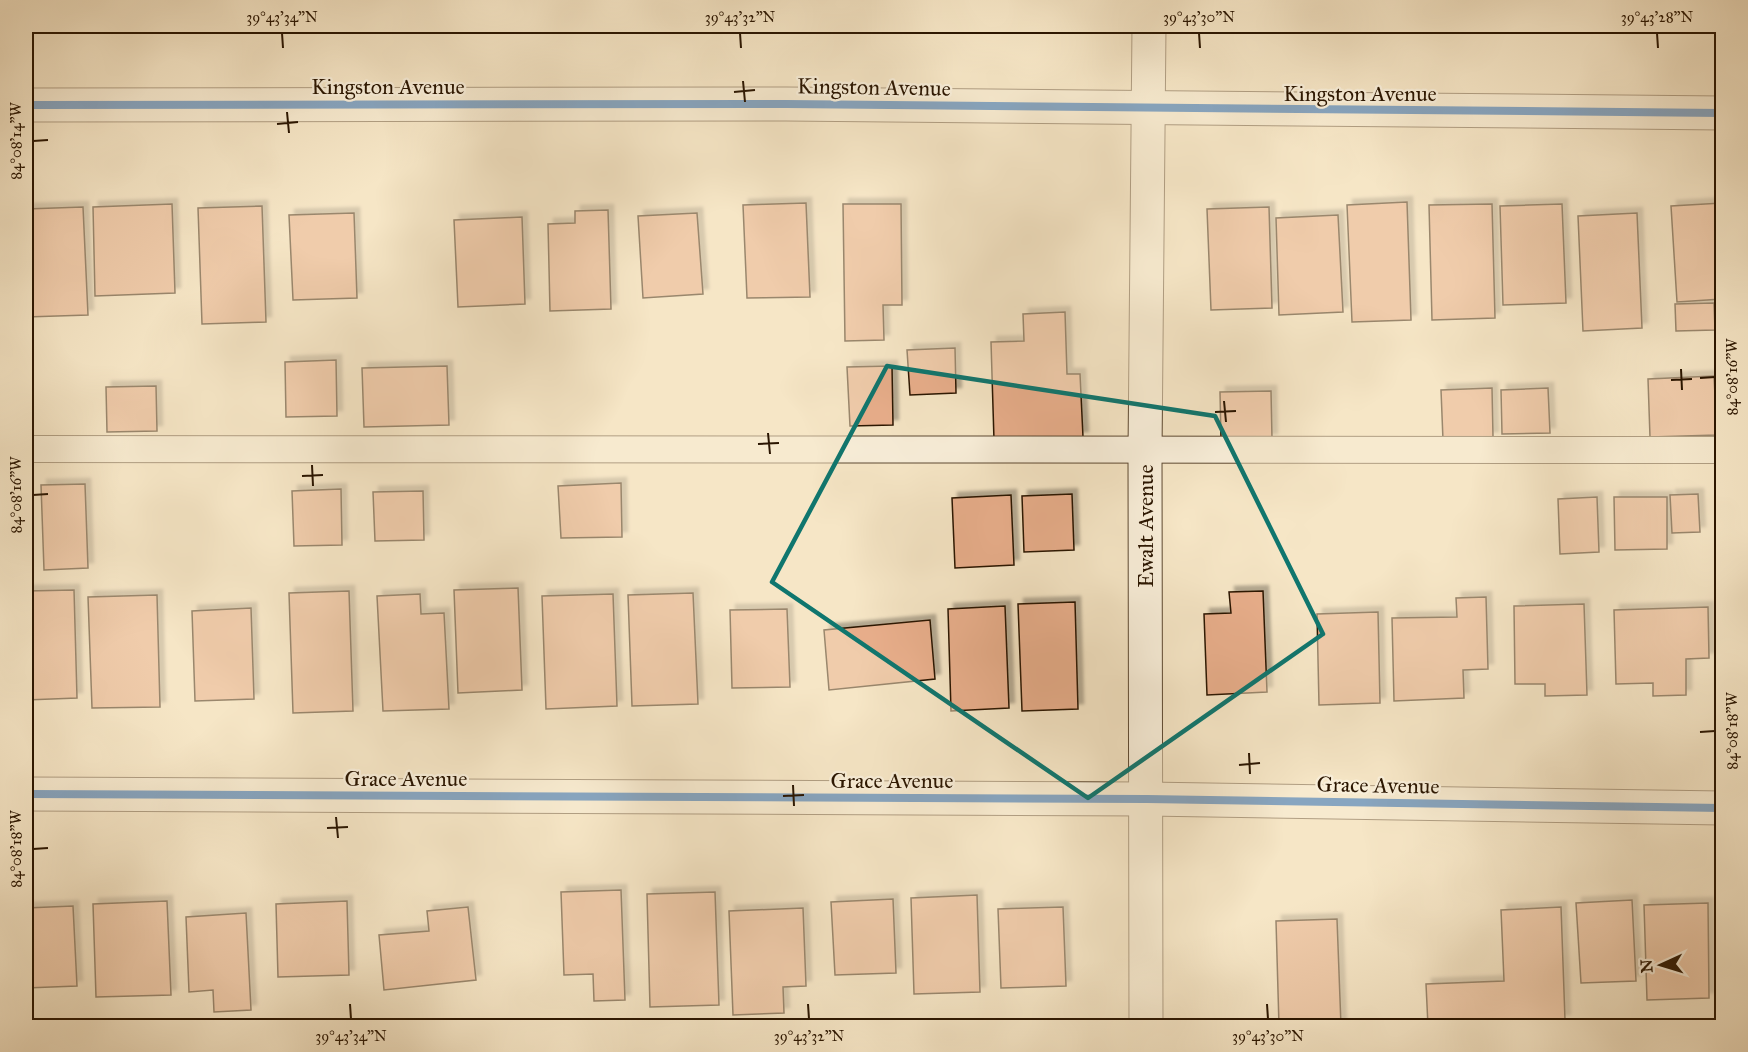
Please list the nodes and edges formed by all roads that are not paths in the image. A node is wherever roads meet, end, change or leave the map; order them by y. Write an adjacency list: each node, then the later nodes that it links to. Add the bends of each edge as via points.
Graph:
1 (1149, 26): 3 (street, Ewalt Avenue)
2 (26, 105): 3 (street, Kingston Avenue, via 786,104)
3 (1148, 109): 4 (street, Kingston Avenue); 7 (street, Ewalt Avenue)
4 (1722, 113)
5 (26, 450): 7 (lane)
6 (1722, 450): 7 (lane)
7 (1144, 452): 9 (street, Ewalt Avenue)
8 (26, 794): 9 (street, Grace Avenue)
9 (1146, 799): 10 (street, Grace Avenue); 11 (street, Ewalt Avenue)
10 (1722, 808)
11 (1146, 1026)

